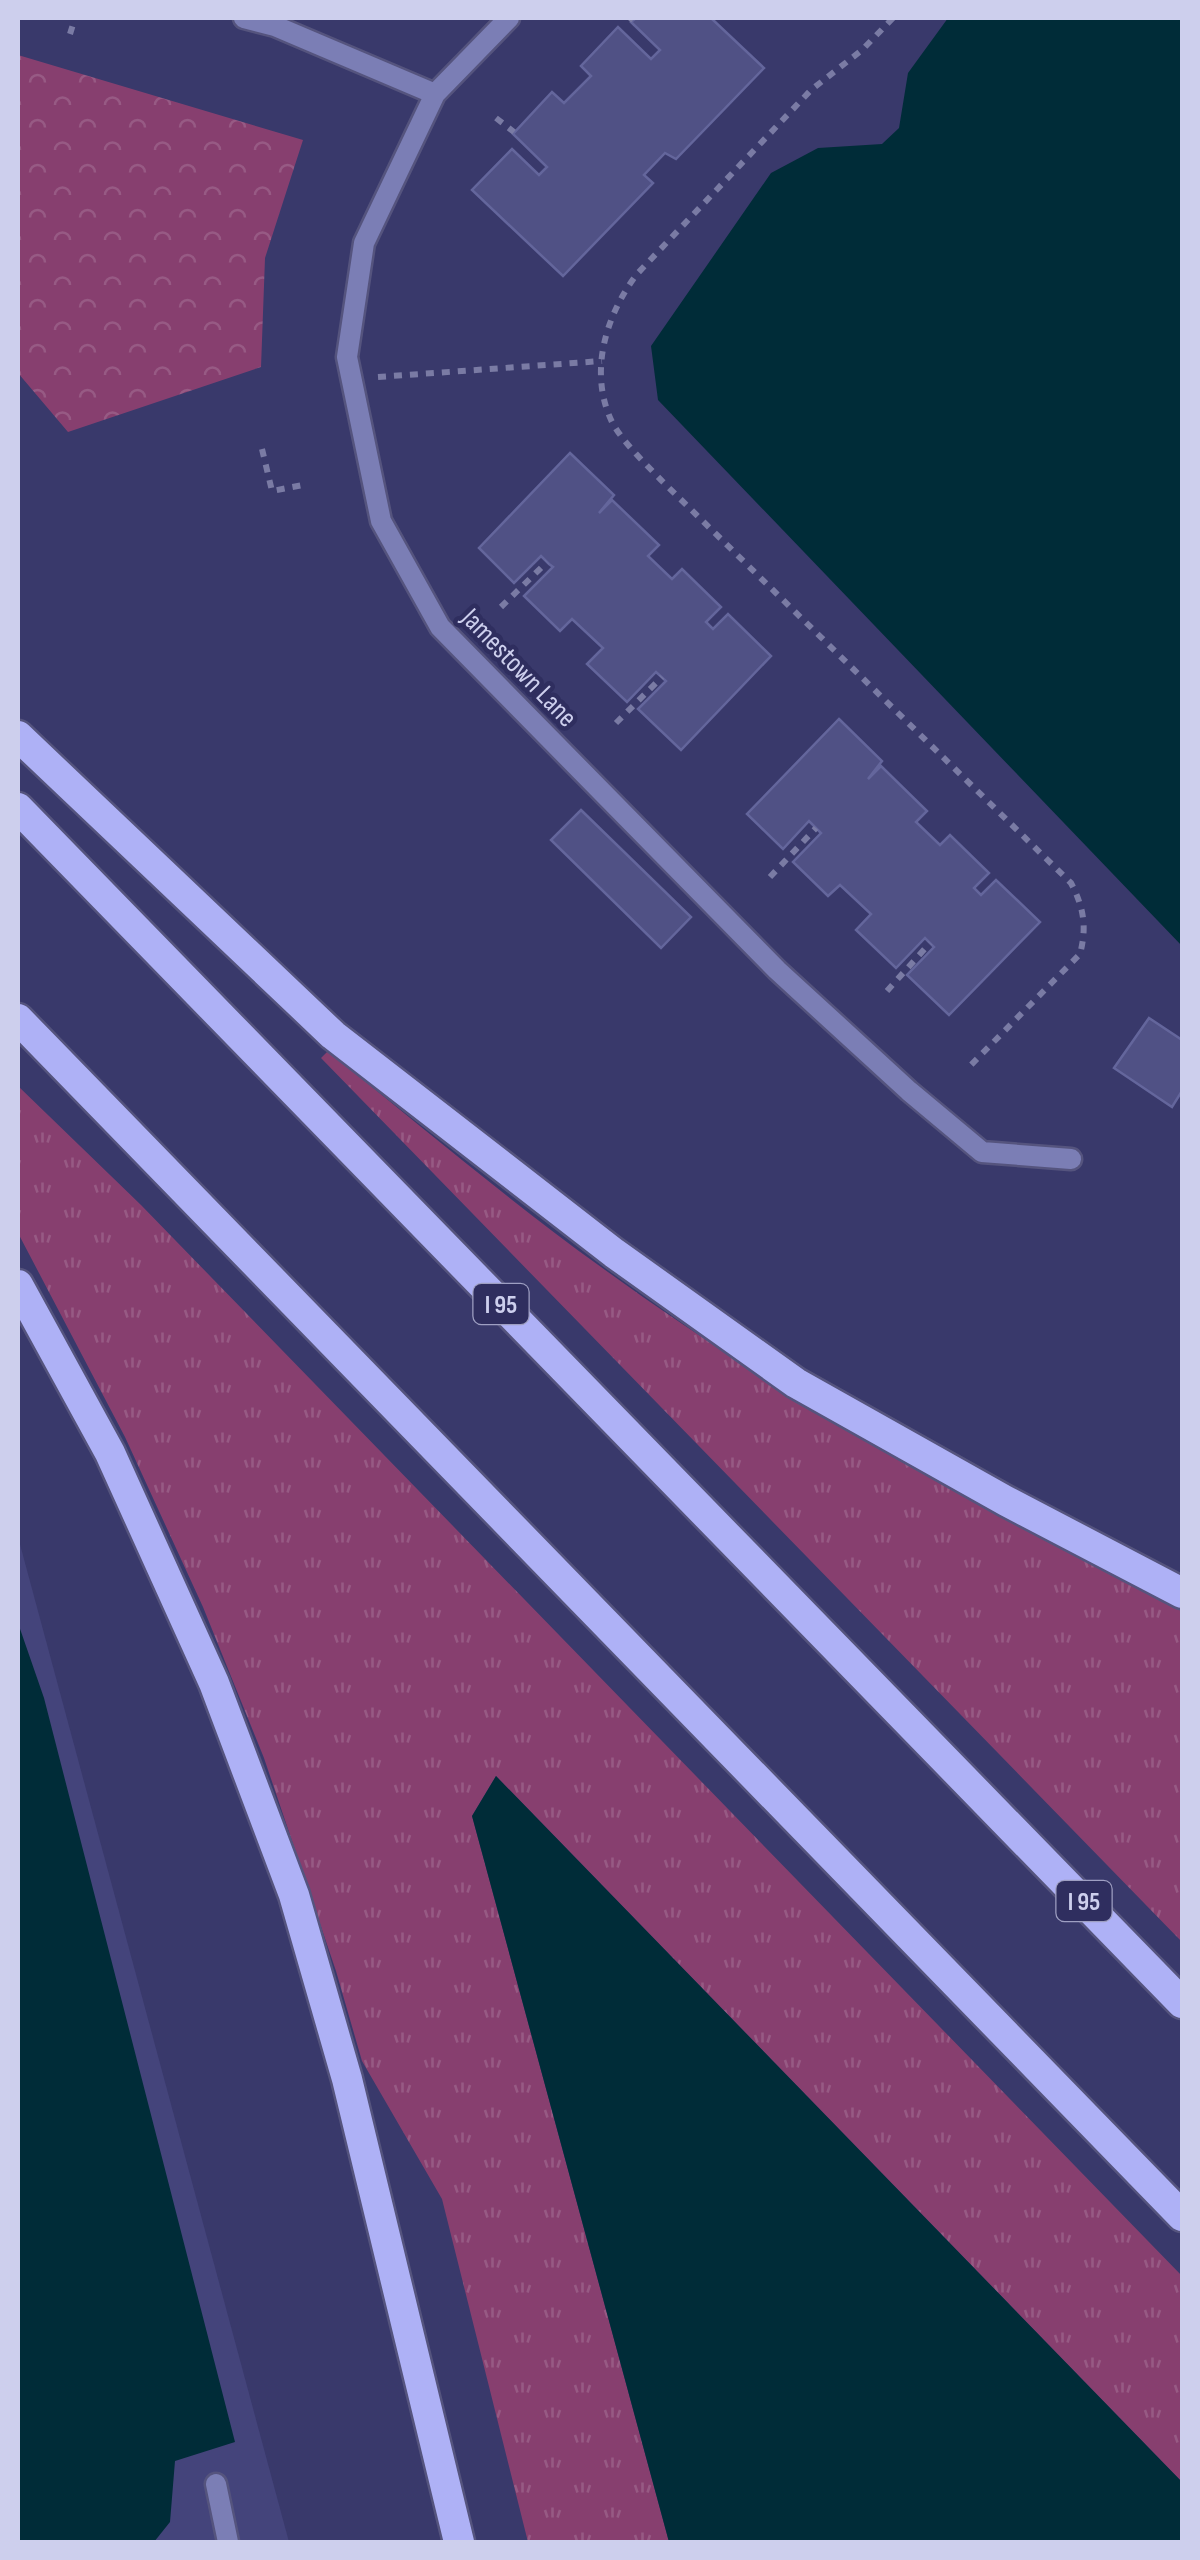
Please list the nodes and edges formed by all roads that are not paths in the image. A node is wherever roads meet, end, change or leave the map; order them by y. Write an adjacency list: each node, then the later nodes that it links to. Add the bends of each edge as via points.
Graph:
1 (244, 18): 3 (street)
2 (509, 18): 3 (street, Jamestown Lane)
3 (436, 94): 7 (street, Jamestown Lane, via 364,244 347,357 382,522 440,626 776,970 908,1091 982,1152)
4 (18, 736): 9 (highway, via 334,1035 614,1252 796,1382)
5 (18, 808): 10 (highway, I 95)
6 (18, 1018): 11 (highway)
7 (1072, 1159)
8 (18, 1284): 14 (highway, via 110,1453 214,1684 294,1895 347,2079)
9 (1182, 1594)
10 (1182, 2003)
11 (1182, 2216)
12 (216, 2484): 13 (street)
13 (228, 2542)
14 (459, 2542)

